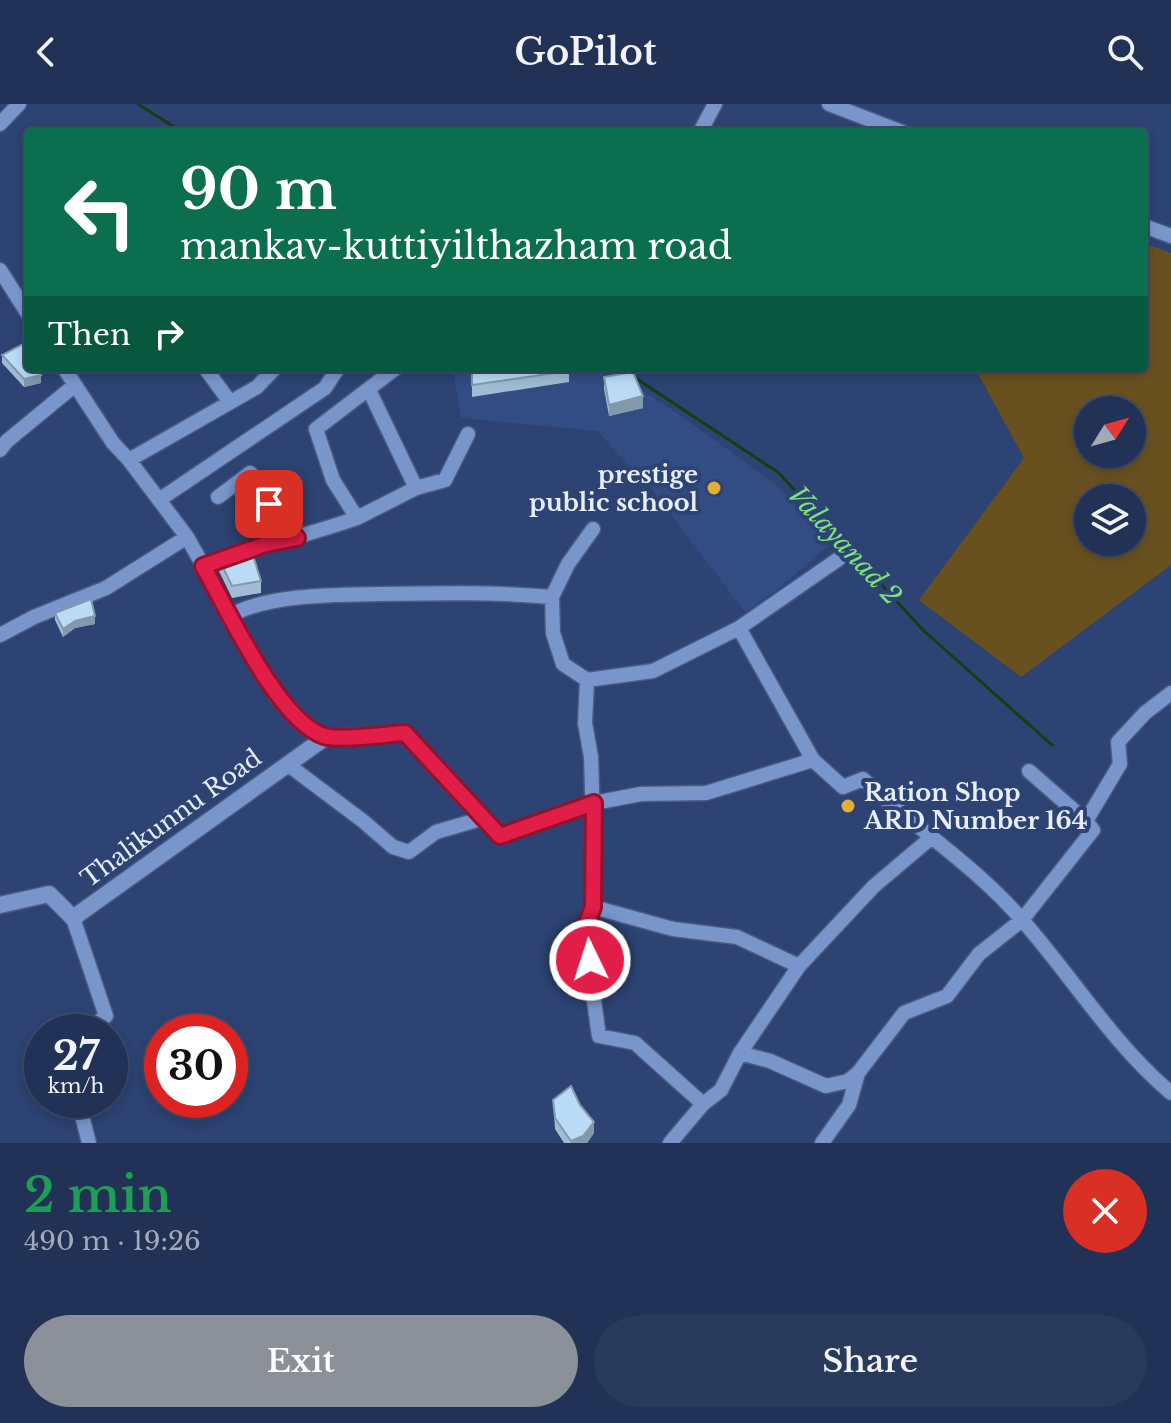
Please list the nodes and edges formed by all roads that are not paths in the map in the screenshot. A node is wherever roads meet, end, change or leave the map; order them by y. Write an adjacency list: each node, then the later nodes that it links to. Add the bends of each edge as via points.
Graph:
1 (19, 104): 4 (street)
2 (715, 104): 5 (street)
3 (829, 104): 6 (street)
4 (0, 124)
5 (702, 128)
6 (892, 128)
7 (1148, 227): 8 (street)
8 (1171, 236)
9 (0, 270): 10 (street)
10 (24, 306)
11 (67, 372): 16 (street)
12 (208, 372): 18 (street)
13 (271, 372): 18 (street)
14 (335, 372): 24 (street, via 325,388)
15 (391, 372): 17 (street)
16 (75, 385): 20 (street); 21 (street)
17 (369, 390): 22 (street); 25 (street, via 316,429 333,480)
18 (230, 402): 21 (street)
19 (468, 434): 22 (street, via 445,480)
20 (0, 450)
21 (129, 460): 24 (street)
22 (416, 488): 25 (street)
23 (218, 497): 28 (street, via 250,473)
24 (159, 500): 27 (street)
25 (357, 518): 28 (street)
26 (593, 529): 31 (street)
27 (187, 537): 30 (street); 34 (street, via 106,588)
28 (297, 538): 30 (street)
29 (840, 558): 33 (street)
30 (203, 566): 32 (street)
31 (552, 597): 32 (street, via 490,592 328,596 248,606); 35 (street, via 553,633 563,664)
32 (231, 615): 37 (street, via 276,696 301,723)
33 (739, 628): 35 (street, via 653,671); 38 (street)
34 (0, 635)
35 (587, 680): 41 (street, via 585,723)
36 (1171, 693): 43 (street, via 1118,742 1120,764)
37 (326, 737): 39 (street, Thalikunnu Road); 42 (street, via 405,733)
38 (813, 760): 41 (street, via 706,793 641,794); 44 (street, via 843,787 863,779)
39 (287, 764): 42 (street, via 393,847 409,852 436,832); 47 (street, Thalikunnu Road)
40 (1029, 771): 43 (street)
41 (594, 803): 42 (street, via 500,836); 46 (street)
42 (484, 818)
43 (1086, 821): 48 (street, via 1093,830)
44 (932, 837): 48 (street, via 973,869); 49 (street, via 874,886)
45 (0, 905): 47 (street, Thalikunnu Road, via 49,894)
46 (593, 907): 49 (street, via 673,929 737,937); 54 (street, via 584,931 599,1036 635,1043)
47 (73, 918): 50 (street)
48 (1022, 920): 52 (street, via 979,954 947,996 904,1013); 53 (street, via 1143,1069)
49 (799, 966): 51 (street)
50 (105, 1014)
51 (740, 1053): 52 (street, via 826,1086); 54 (street, via 721,1090)
52 (858, 1073): 58 (street, via 849,1105)
53 (1171, 1093)
54 (703, 1104): 57 (street)
55 (83, 1118): 56 (street)
56 (89, 1143)
57 (670, 1143)
58 (822, 1143)

